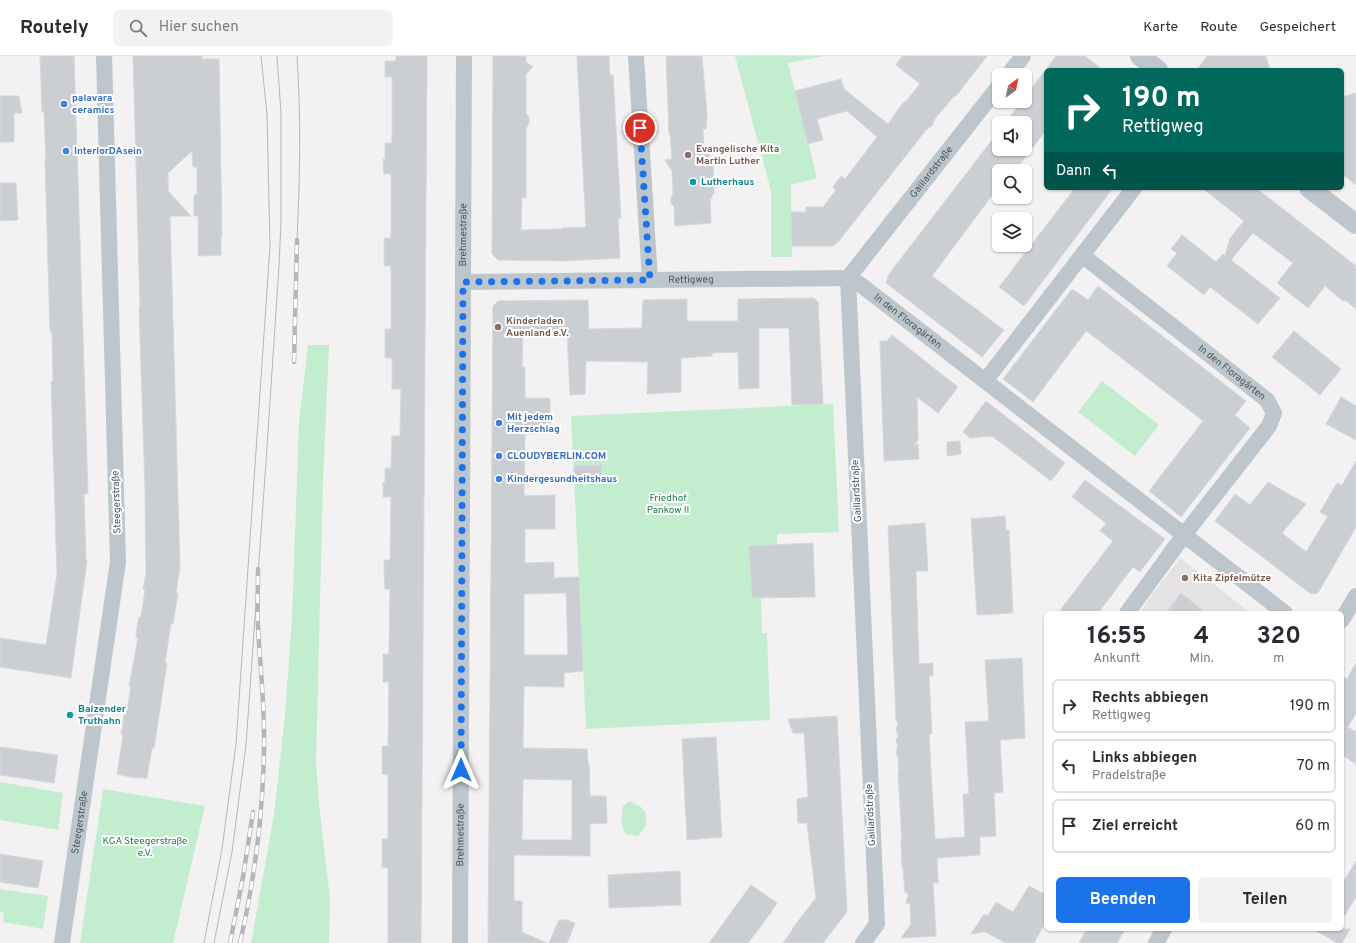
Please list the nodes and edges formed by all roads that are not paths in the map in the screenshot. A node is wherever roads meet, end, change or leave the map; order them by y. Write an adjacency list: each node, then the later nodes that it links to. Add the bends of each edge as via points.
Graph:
1 (104, 56): 23 (street, Steegerstraße, via 118,562)
2 (464, 56): 15 (street, Brehmestraße)
3 (636, 56): 14 (street)
4 (1023, 56): 6 (street)
5 (1140, 56): 7 (street)
6 (1014, 68)
7 (1155, 68)
8 (992, 95): 13 (street, Gaillardstraße)
9 (1132, 190): 12 (street)
10 (1312, 190): 11 (street)
11 (1356, 224)
12 (1083, 256): 16 (street); 17 (street, In den Floragärten, via 1267,400 1274,413 1269,426)
13 (848, 278): 14 (street, Rettigweg); 16 (street, In den Floragärten); 25 (street, Gaillardstraße, via 877,924)
14 (650, 280): 15 (street, Rettigweg)
15 (463, 282): 24 (street, Brehmestraße)
16 (985, 382): 17 (street, In den Floragärten)
17 (1184, 535): 19 (street, In den Floragärten); 20 (street, In den Floragärten)
18 (1356, 596): 21 (street)
19 (1128, 611)
20 (1282, 611)
21 (1344, 617)
22 (1163, 931): 26 (street)
23 (62, 943)
24 (460, 943)
25 (863, 943)
26 (1156, 943)

